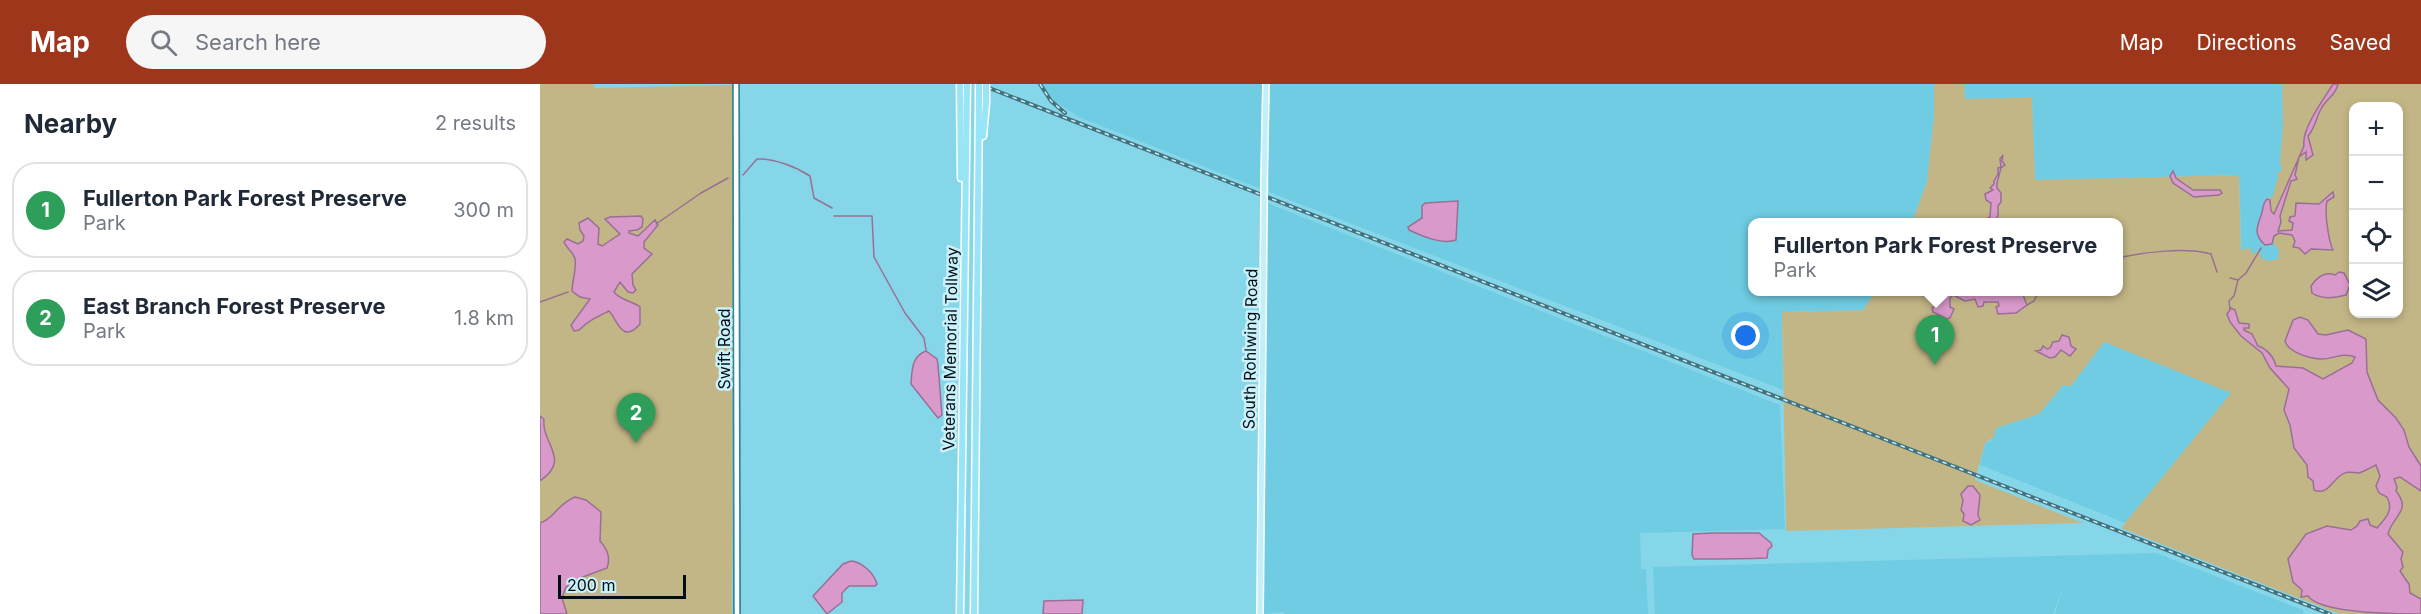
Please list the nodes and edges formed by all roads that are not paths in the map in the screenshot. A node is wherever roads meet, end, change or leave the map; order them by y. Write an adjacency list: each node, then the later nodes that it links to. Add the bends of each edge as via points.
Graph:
1 (736, 84): 9 (street, Swift Road)
2 (960, 84): 7 (highway)
3 (967, 84): 7 (highway, Veterans Memorial Tollway)
4 (979, 84): 8 (highway, Veterans Memorial Tollway, bridge)
5 (986, 84): 8 (highway, bridge)
6 (1266, 84): 12 (main road, South Rohlwing Road, bridge)
7 (964, 95): 10 (highway, Veterans Memorial Tollway)
8 (982, 102): 11 (highway, Veterans Memorial Tollway)
9 (737, 614)
10 (960, 614)
11 (974, 614)
12 (1260, 614)

